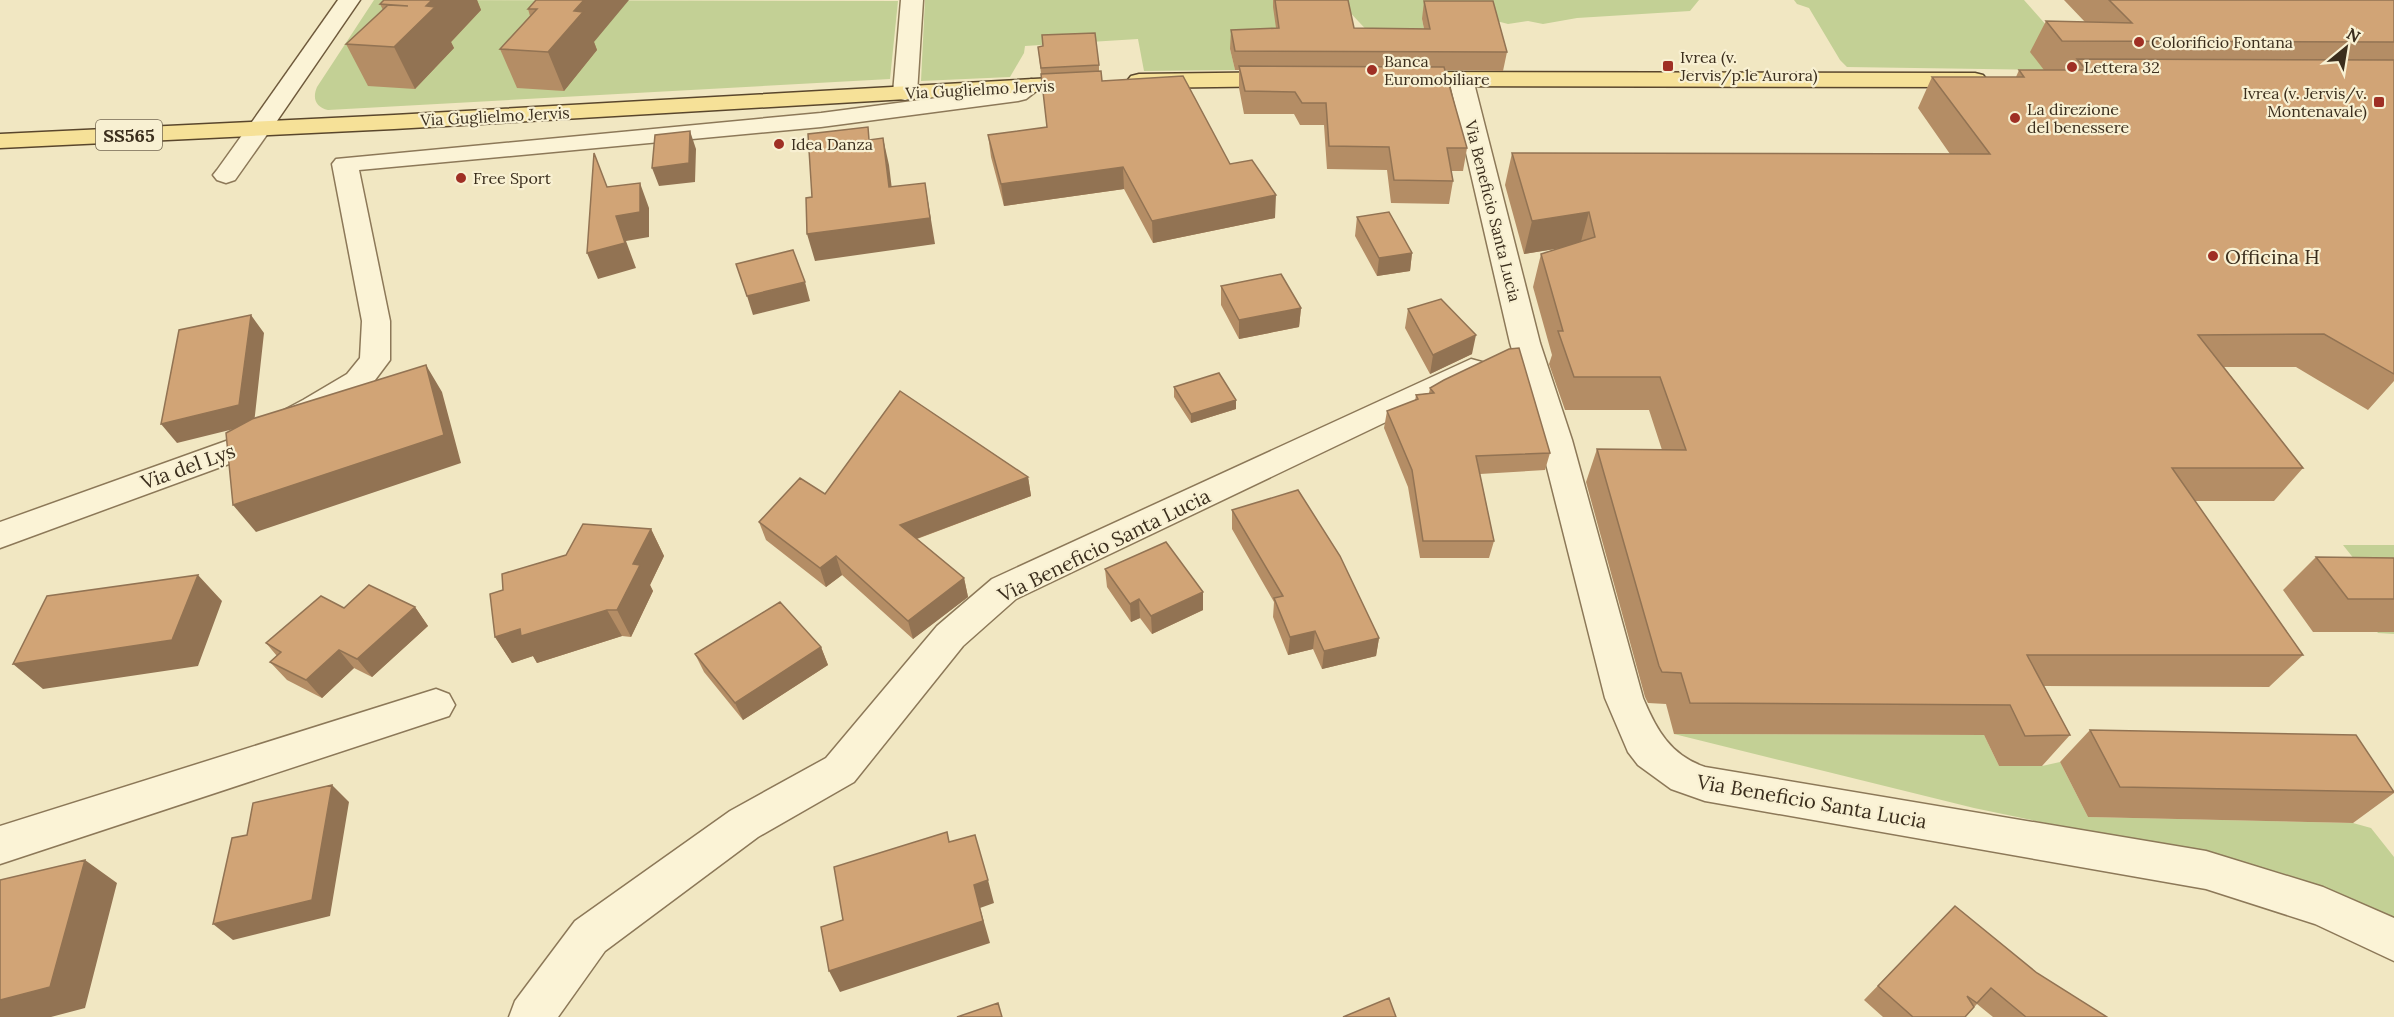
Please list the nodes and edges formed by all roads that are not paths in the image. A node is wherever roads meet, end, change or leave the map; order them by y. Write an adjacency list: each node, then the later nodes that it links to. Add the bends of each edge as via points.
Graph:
1 (348, 0): 9 (street)
2 (912, 0): 8 (street)
3 (1305, 79): 7 (main road, Via Guglielmo Jervis)
4 (1387, 79): 5 (main road)
5 (1461, 79): 6 (main road); 12 (street, Via Beneficio Santa Lucia)
6 (2002, 81)
7 (1030, 86): 8 (main road, Via Guglielmo Jervis); 13 (street, Via del Lys, via 1018,94 821,120 345,164 376,321 375,360 358,381 237,449)
8 (905, 93): 9 (main road, Via Guglielmo Jervis)
9 (259, 129): 10 (main road, Via Guglielmo Jervis / SS565); 11 (street)
10 (0, 141)
11 (226, 175)
12 (1525, 342): 16 (street, Via Beneficio Santa Lucia, via 1556,440 1624,698 1642,740 1666,766 1705,784 2206,870 2323,907); 17 (street, Via Beneficio Santa Lucia, via 1004,589 950,636 840,770 744,824 590,936)
13 (0, 535)
14 (436, 705): 15 (street)
15 (0, 845)
16 (2394, 940)
17 (531, 1017)

